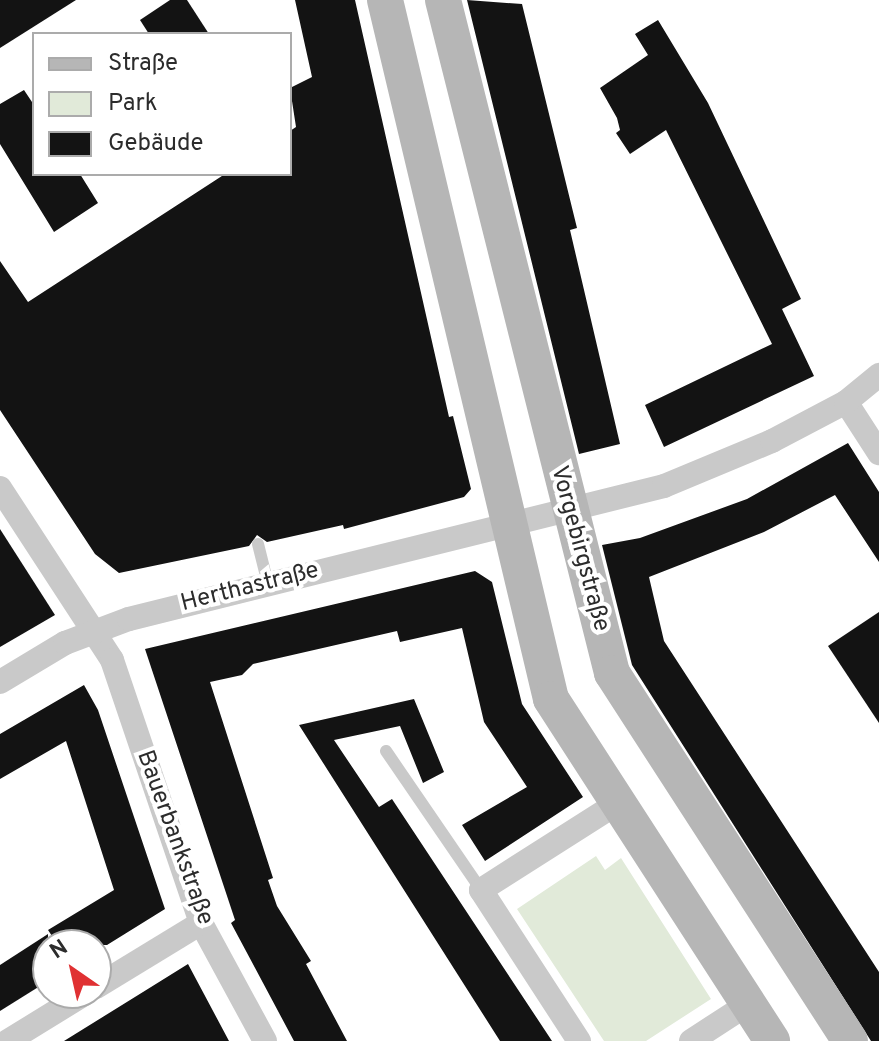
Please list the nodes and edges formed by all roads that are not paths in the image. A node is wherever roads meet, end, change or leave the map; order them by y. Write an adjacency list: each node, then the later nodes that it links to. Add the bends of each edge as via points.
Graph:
1 (385, 0): 8 (main road)
2 (443, 0): 7 (main road, Vorgebirgstraße, via 512,265)
3 (879, 375): 4 (street, Herthastraße)
4 (846, 402): 5 (street); 7 (street, Herthastraße, via 772,441 664,486)
5 (879, 453)
6 (0, 488): 11 (street, Bauerbankstraße)
7 (568, 513): 8 (street, Herthastraße); 25 (main road, Vorgebirgstraße, via 612,673)
8 (511, 525): 10 (street, Herthastraße); 14 (main road, via 551,699)
9 (258, 544): 10 (lane)
10 (268, 584): 11 (street, Herthastraße)
11 (95, 630): 12 (street, Herthastraße); 16 (street, Bauerbankstraße, via 112,660)
12 (0, 682)
13 (386, 751): 15 (lane)
14 (616, 804): 15 (street); 18 (main road)
15 (481, 890): 22 (street)
16 (201, 923): 17 (street); 21 (street, Bauerbankstraße)
17 (112, 977)
18 (748, 1004): 23 (street); 24 (main road)
19 (60, 1009): 20 (street)
20 (8, 1041)
21 (265, 1041)
22 (579, 1041)
23 (691, 1041)
24 (772, 1041)
25 (850, 1041)

